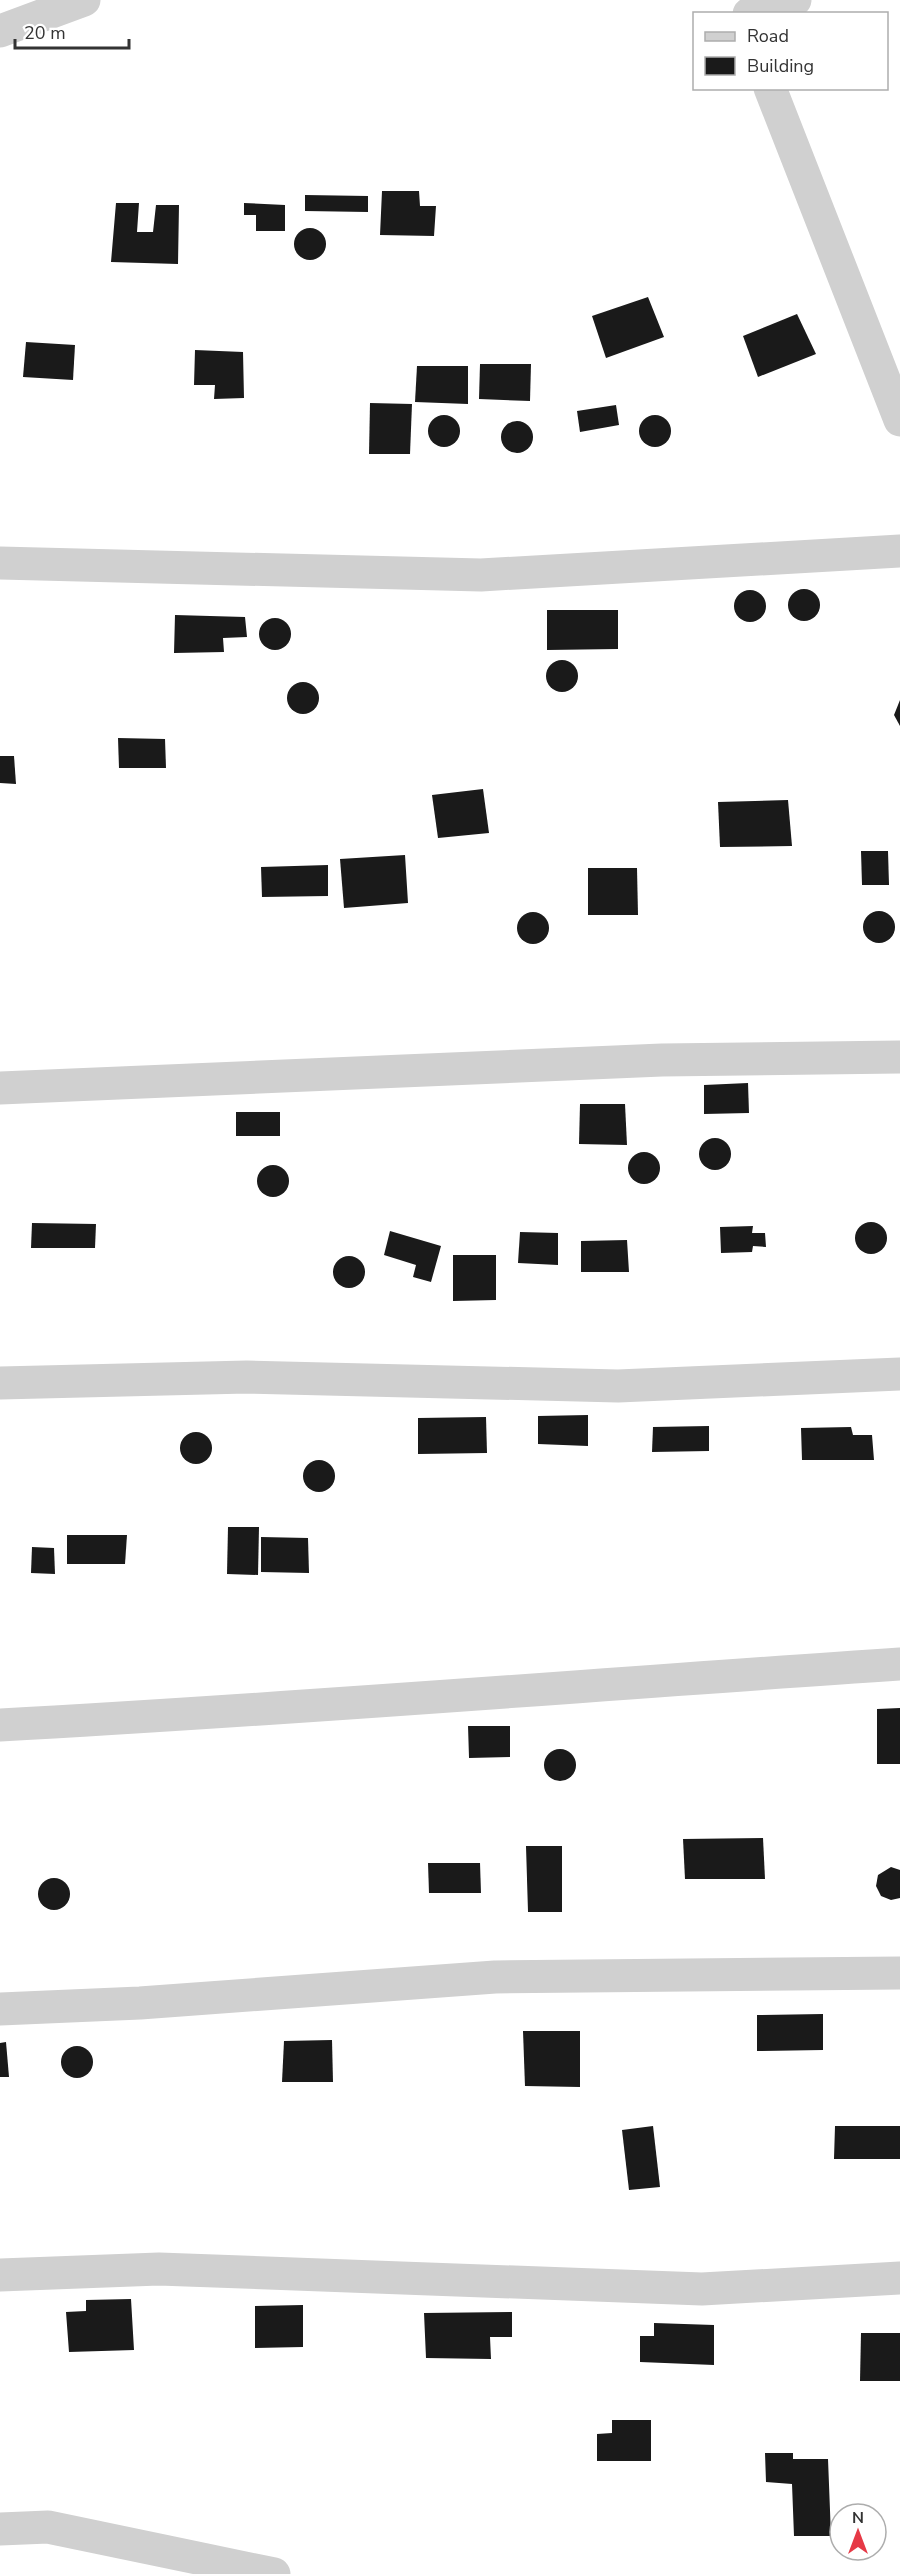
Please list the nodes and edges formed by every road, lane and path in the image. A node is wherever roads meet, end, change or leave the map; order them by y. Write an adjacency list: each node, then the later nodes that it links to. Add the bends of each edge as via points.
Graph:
1 (84, 0): 4 (street)
2 (795, 0): 3 (street)
3 (756, 12)
4 (0, 31)
5 (771, 90): 6 (street)
6 (900, 420)
7 (900, 551): 8 (street, via 481,575)
8 (0, 562)
9 (900, 1057): 10 (street, via 662,1060)
10 (0, 1088)
11 (900, 1374): 12 (street, via 618,1386 247,1377)
12 (0, 1383)
13 (900, 1664): 14 (street, via 256,1712)
14 (0, 1725)
15 (900, 1973): 16 (street, via 495,1977 140,2003)
16 (0, 2009)
17 (0, 2275): 18 (street, via 159,2269 702,2289)
18 (900, 2278)
19 (0, 2529): 20 (street, via 48,2527)
20 (274, 2574)

